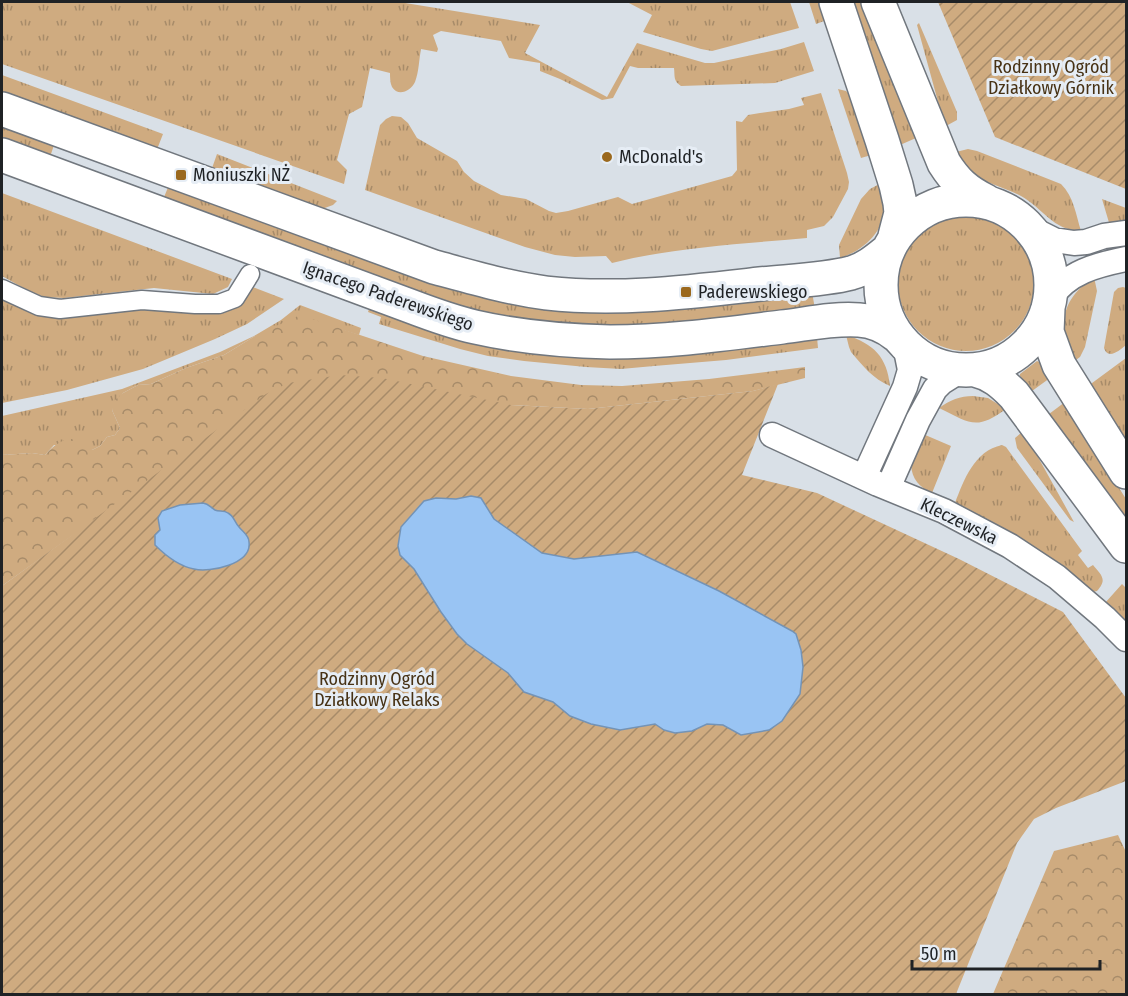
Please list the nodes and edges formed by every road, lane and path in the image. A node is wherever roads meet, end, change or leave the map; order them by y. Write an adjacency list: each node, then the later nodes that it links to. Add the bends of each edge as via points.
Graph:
1 (836, 2): 8 (main road, via 896,185 901,213)
2 (878, 2): 5 (main road, via 944,163 960,185)
3 (2, 109): 8 (main road, via 434,267 545,293 640,296 819,278 866,267)
4 (2, 155): 13 (main road, Ignacego Paderewskiego, via 473,326 527,336 635,342 857,320 881,325)
5 (986, 201): 6 (main road, via 1010,212); 8 (main road, via 956,200 935,205 916,215)
6 (1030, 228): 7 (street, via 1054,240 1074,243); 12 (main road, via 1050,269)
7 (1126, 233)
8 (891, 244): 13 (main road, via 880,286 888,320)
9 (1126, 258): 12 (street, via 1077,273 1061,284)
10 (250, 274): 11 (street, via 235,297 219,304 142,300 60,309 39,306)
11 (2, 289)
12 (1049, 304): 14 (main road, via 1036,334 1015,355 989,367); 16 (main road, via 1047,332 1059,365)
13 (901, 340): 14 (main road, via 925,360); 17 (street, via 910,370)
14 (968, 370): 18 (street, via 935,389); 19 (main road, via 986,372 1014,396)
15 (772, 435): 17 (street, Kleczewska)
16 (1126, 472)
17 (864, 477): 18 (street, Kleczewska)
18 (888, 488): 20 (street, Kleczewska, via 944,511 1036,562)
19 (1126, 546)
20 (1126, 639)

